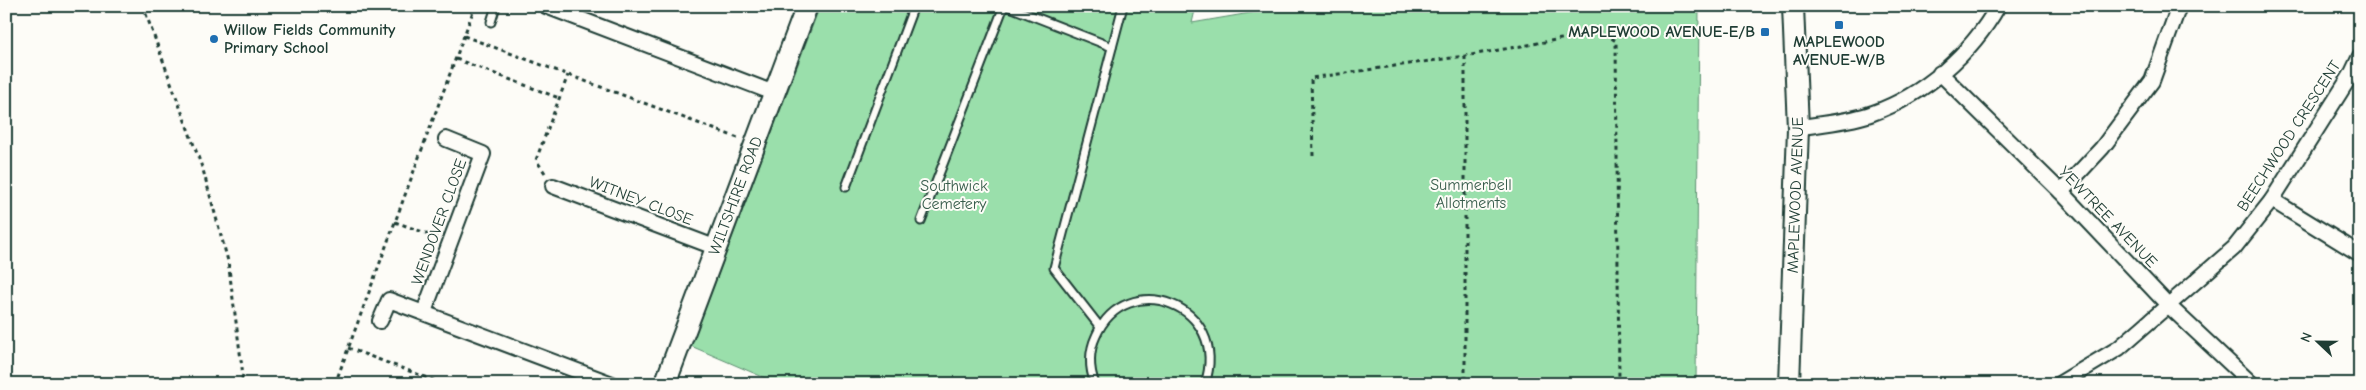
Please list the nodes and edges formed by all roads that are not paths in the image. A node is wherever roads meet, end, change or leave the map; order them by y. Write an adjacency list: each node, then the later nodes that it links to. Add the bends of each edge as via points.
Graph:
1 (496, 6): 10 (lane)
2 (546, 6): 15 (street)
3 (807, 6): 15 (street, WILTSHIRE ROAD)
4 (914, 6): 19 (lane)
5 (1005, 6): 11 (lane); 22 (lane)
6 (1123, 6): 11 (lane)
7 (1793, 6): 16 (street, MAPLEWOOD AVENUE)
8 (1998, 6): 13 (street, via 1964,52)
9 (2179, 6): 20 (street, via 2152,81 2102,148)
10 (491, 22)
11 (1112, 46): 28 (lane, via 1054,268)
12 (2360, 56): 14 (street, BEECHWOOD CRESCENT)
13 (1940, 73): 16 (street, via 1921,90 1872,114); 20 (street, YEWTREE AVENUE)
14 (2355, 77): 21 (street, BEECHWOOD CRESCENT)
15 (774, 93): 23 (street, WILTSHIRE ROAD)
16 (1798, 128): 33 (street, MAPLEWOOD AVENUE)
17 (446, 139): 26 (street, WENDOVER CLOSE, via 483,154)
18 (553, 186): 23 (street, WITNEY CLOSE)
19 (846, 187)
20 (2061, 192): 25 (street, YEWTREE AVENUE)
21 (2272, 200): 24 (street); 25 (street, BEECHWOOD CRESCENT, via 2234,248)
22 (922, 221)
23 (717, 248): 30 (street, WILTSHIRE ROAD)
24 (2360, 254)
25 (2169, 306): 34 (street, BEECHWOOD CRESCENT, via 2119,348); 35 (street, YEWTREE AVENUE)
26 (424, 312): 27 (street, WENDOVER CLOSE, via 389,300); 29 (street, WENDOVER CLOSE)
27 (380, 321)
28 (1100, 327): 31 (lane, via 1092,344 1090,363); 32 (lane, via 1114,312 1132,302 1152,299 1172,304 1189,314 1202,329 1210,348 1210,369)
29 (612, 384)
30 (665, 384)
31 (1095, 384)
32 (1205, 384)
33 (1790, 384)
34 (2059, 384)
35 (2252, 384)

